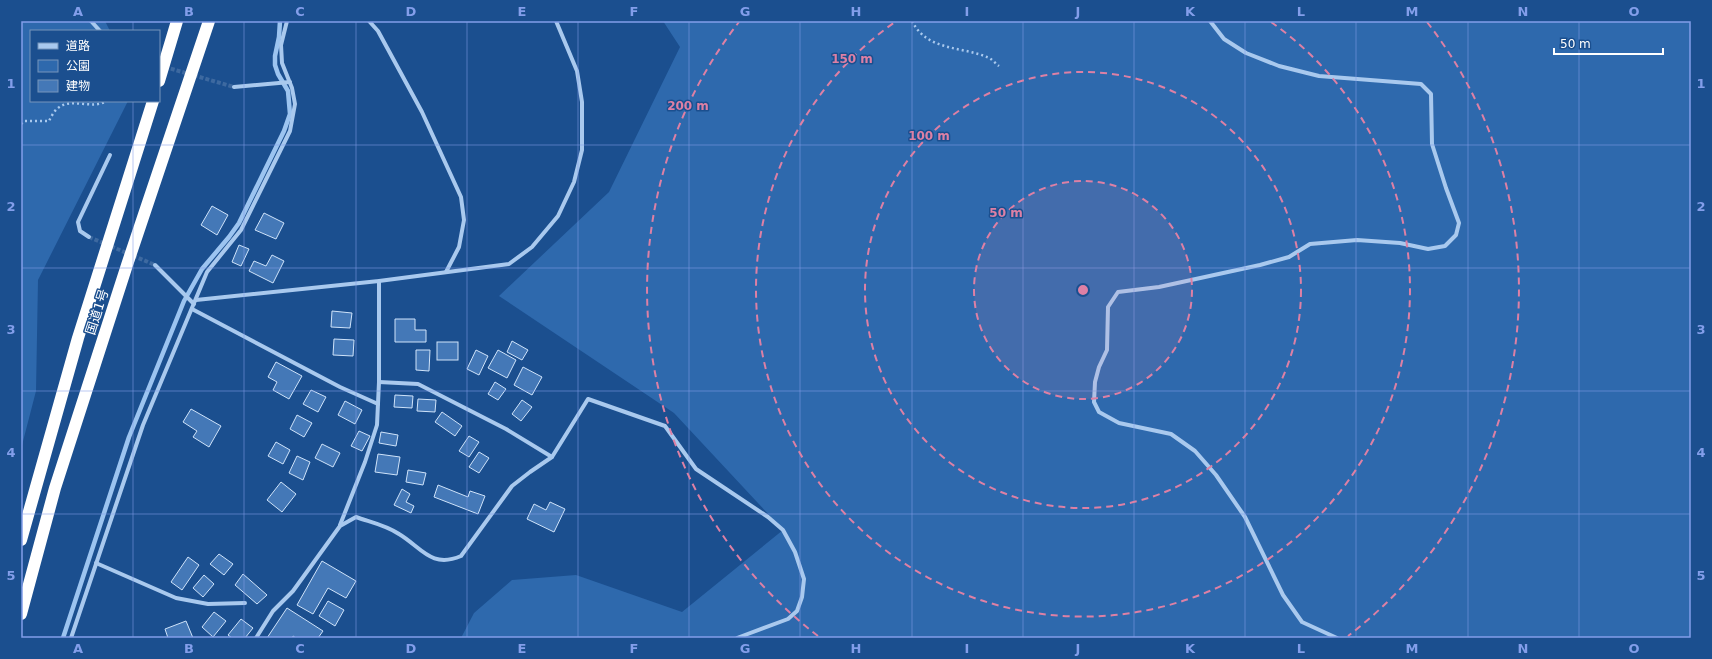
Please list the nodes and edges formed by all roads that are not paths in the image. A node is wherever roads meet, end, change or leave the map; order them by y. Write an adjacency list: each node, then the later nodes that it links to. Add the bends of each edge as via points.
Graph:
1 (91, 21): 8 (street)
2 (177, 21): 9 (highway)
3 (209, 21): 26 (highway, 国道1号, via 55,488)
4 (287, 21): 10 (street, via 281,45 282,63)
5 (369, 21): 16 (street, via 378,31 422,112 461,197 464,220 459,247)
6 (556, 21): 16 (street, via 576,71 582,102 582,150 574,182 558,216 532,247 509,264)
7 (1210, 21): 30 (street, via 1224,38 1246,53 1279,66 1319,76 1421,84 1431,94 1432,144 1459,223 1456,235 1446,246 1428,249 1400,243 1357,240 1310,244 1289,257 1260,265 1159,287 1118,292 1108,307 1107,350 1095,382 1094,402 1099,412 1119,423 1171,434 1195,450 1245,516 1283,595 1302,622)
8 (99, 30)
9 (160, 78)
10 (290, 82): 11 (street); 18 (street, via 295,104 290,131 241,230 208,272)
11 (234, 87)
12 (153, 102): 23 (highway, 国道1号, via 78,338)
13 (110, 155): 14 (street, via 78,222 80,230)
14 (89, 237)
15 (155, 265): 18 (street)
16 (446, 272): 17 (street)
17 (379, 281): 18 (street); 19 (street)
18 (194, 305): 20 (street, via 340,387); 24 (street, via 143,425)
19 (379, 382): 20 (street); 21 (street, via 418,384 506,429)
20 (378, 404): 22 (street, via 377,425)
21 (552, 457): 22 (street, via 512,486 461,556 450,561 438,560 425,554 399,533 356,517); 29 (street, via 588,399 665,426 696,469 783,530 795,552 804,579 797,611 788,619)
22 (340, 526): 28 (street, via 293,591 273,611)
23 (21, 540)
24 (96, 563): 25 (street, via 176,598 208,604); 27 (street)
25 (245, 603)
26 (21, 614)
27 (71, 638)
28 (256, 638)
29 (737, 638)
30 (1337, 638)

